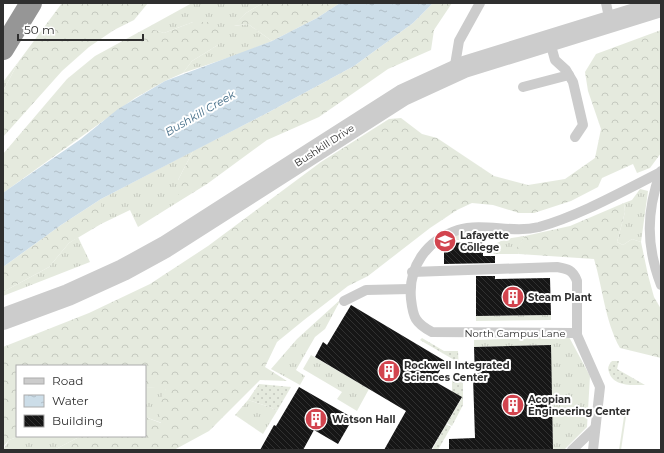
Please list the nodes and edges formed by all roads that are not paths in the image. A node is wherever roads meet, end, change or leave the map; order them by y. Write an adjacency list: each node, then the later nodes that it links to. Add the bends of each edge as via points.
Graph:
1 (31, 3): 6 (highway)
2 (480, 3): 7 (lane, via 459,41)
3 (661, 6): 4 (street, Bushkill Drive)
4 (607, 8): 5 (street, Bushkill Drive)
5 (550, 42): 7 (street, Bushkill Drive); 8 (lane, via 556,60)
6 (3, 49)
7 (454, 71): 16 (street, Bushkill Drive, via 403,95 165,247 75,292)
8 (569, 75): 9 (lane); 10 (lane, via 576,88 583,125)
9 (523, 87)
10 (574, 137)
11 (661, 172): 12 (lane, via 577,212 538,227 514,230 473,227 458,230 431,245 419,258); 13 (lane, via 654,193 648,234 650,250)
12 (412, 272): 14 (lane, North Campus Lane); 17 (lane, via 557,267 570,269 577,281)
13 (661, 285)
14 (410, 289): 15 (lane, via 366,290); 17 (lane, North Campus Lane, via 413,314 418,323 432,332)
15 (344, 301)
16 (3, 319)
17 (577, 335): 18 (lane, North Campus Lane, via 600,387)
18 (594, 428): 19 (lane); 20 (lane, North Campus Lane)
19 (572, 450)
20 (593, 450)

